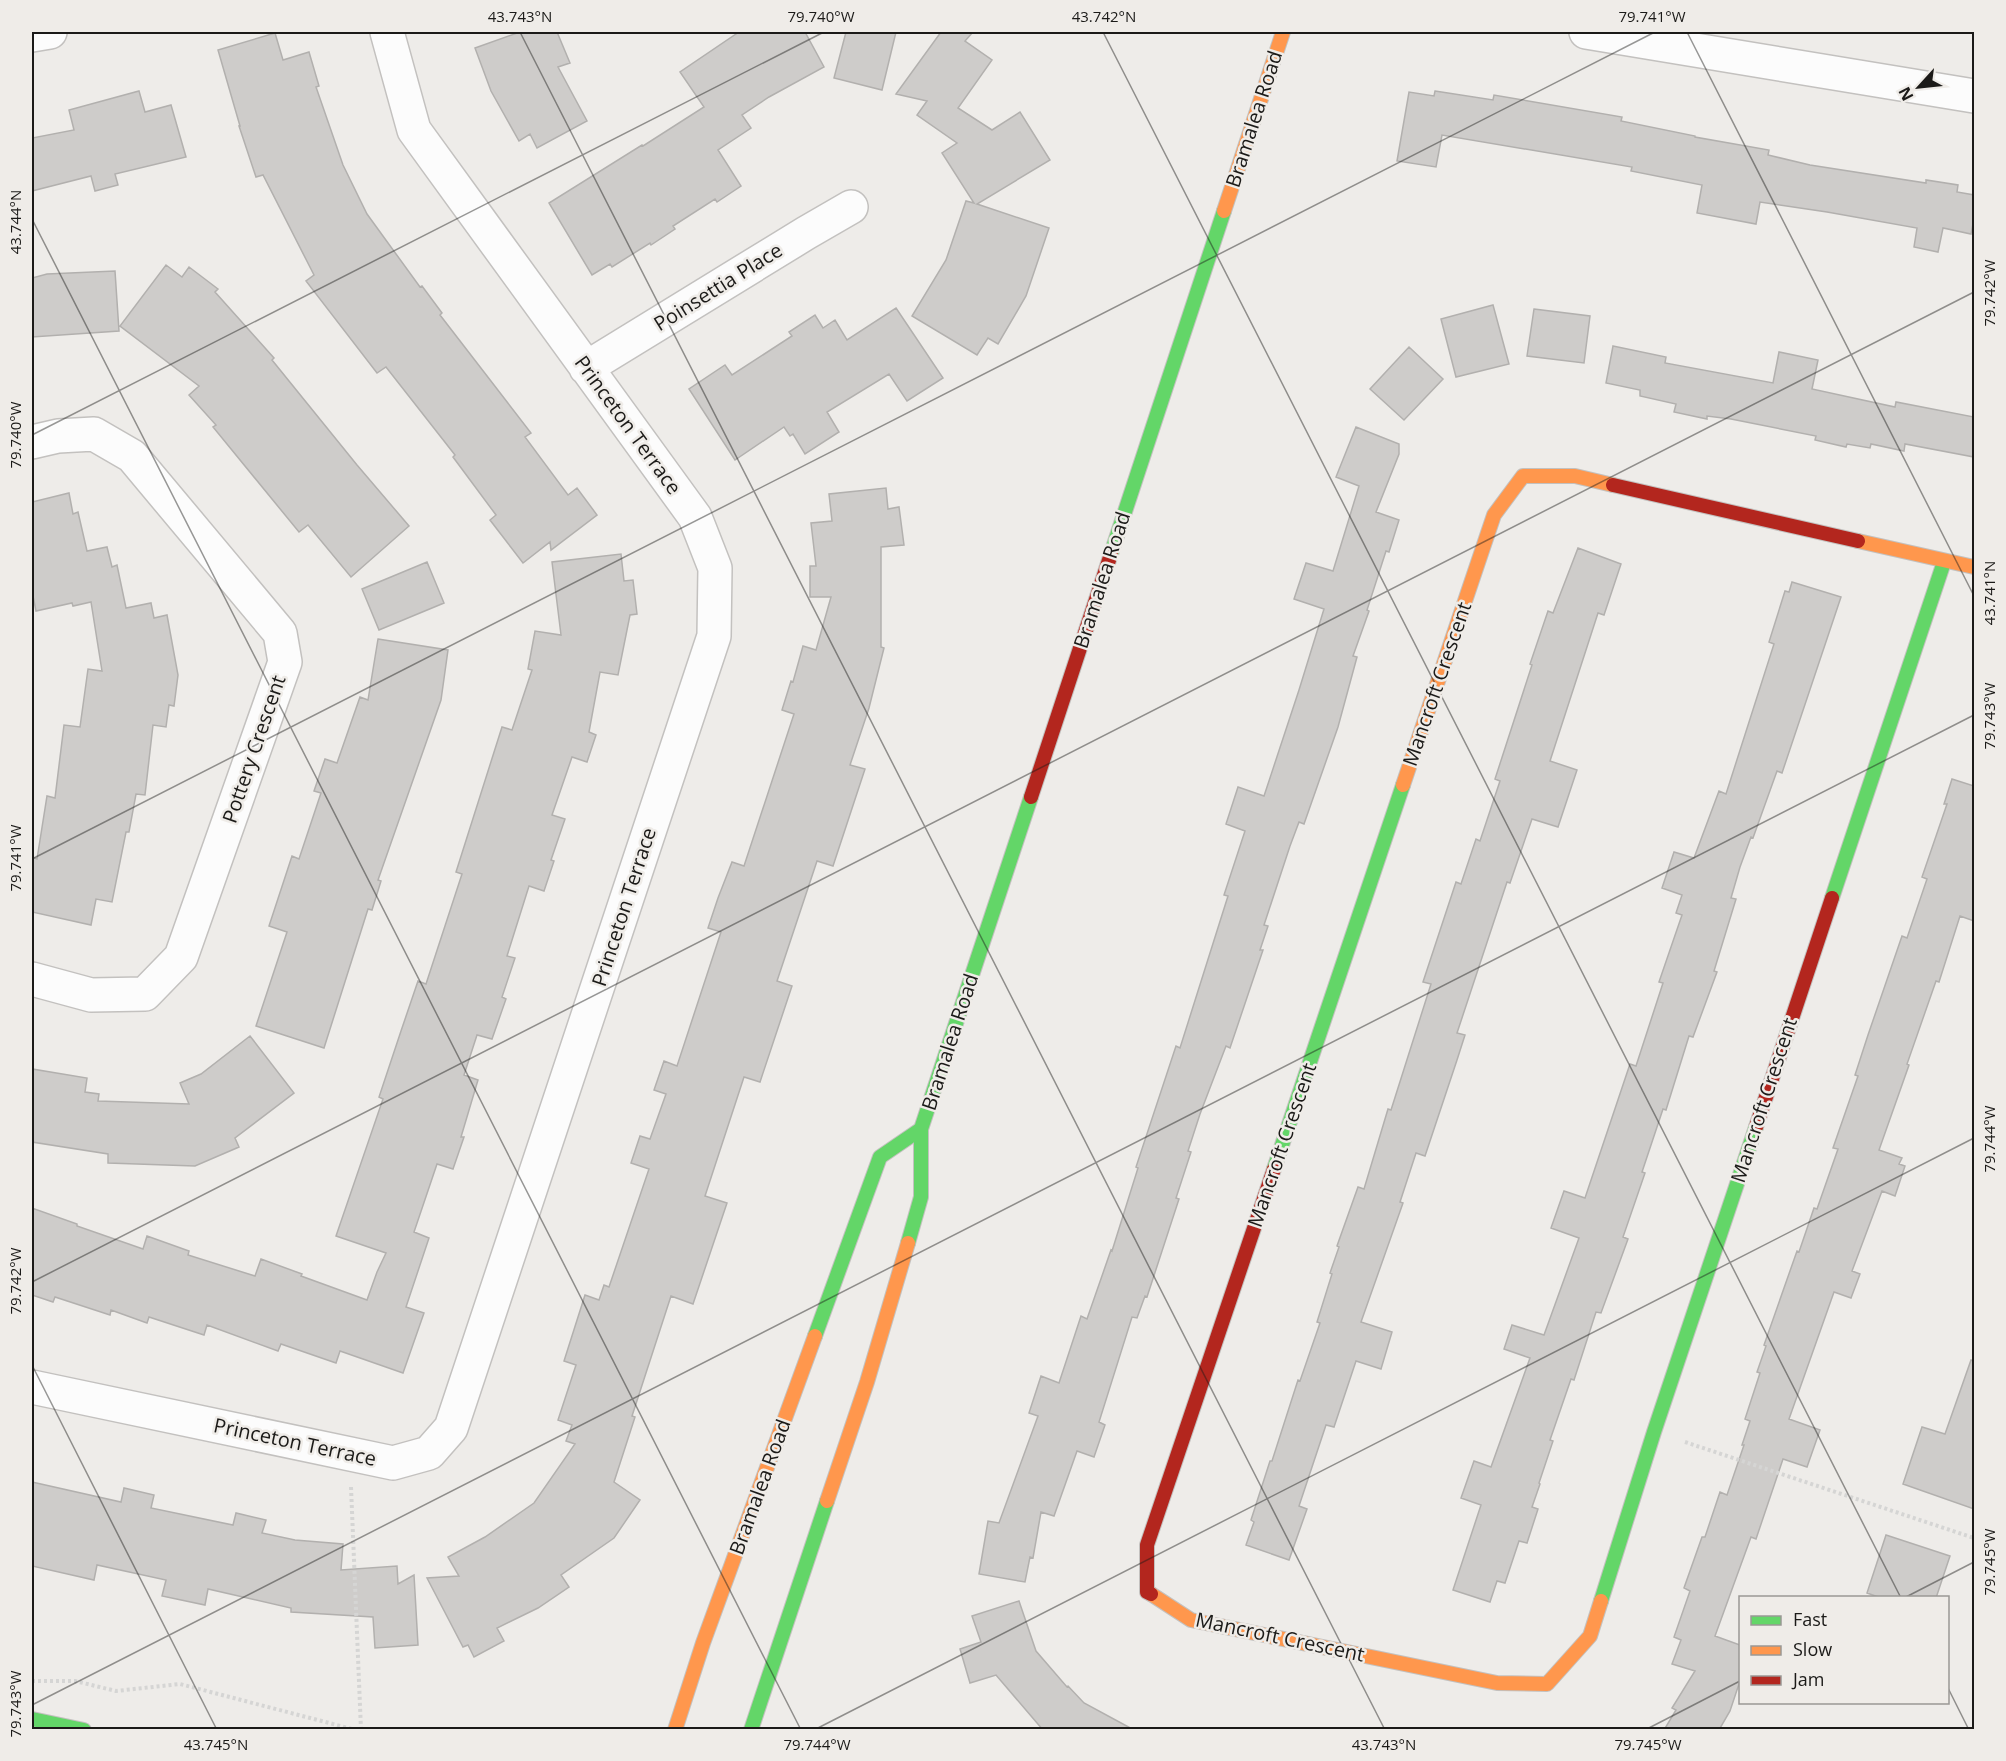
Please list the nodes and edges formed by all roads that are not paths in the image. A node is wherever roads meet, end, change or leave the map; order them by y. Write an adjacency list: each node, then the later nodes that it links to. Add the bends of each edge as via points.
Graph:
1 (50, 32): 5 (street)
2 (387, 32): 8 (street, Princeton Terrace, via 414,130)
3 (1283, 32): 13 (street, Bramalea Road)
4 (1586, 32): 6 (street)
5 (32, 35)
6 (1974, 96)
7 (851, 207): 8 (street, Poinsettia Place)
8 (586, 368): 14 (street, Princeton Terrace, via 695,517 715,568 714,636 452,1428 429,1453 393,1462)
9 (32, 442): 12 (street, Pottery Crescent, via 94,434 132,456 280,633 285,662 181,957 145,994 91,995)
10 (1944, 562): 10 (street, Mancroft Crescent, via 1575,476 1523,476 1494,515 1147,1545 1147,1592 1191,1620 1497,1683 1547,1684 1590,1636 1654,1432); 11 (street, Mancroft Crescent)
11 (1974, 567)
12 (32, 979)
13 (921, 1129): 15 (street, Bramalea Road, via 880,1157); 16 (street, Bramalea Road, via 921,1197 867,1382)
14 (32, 1387)
15 (703, 1643): 17 (street); 20 (street, Bramalea Road)
16 (762, 1698): 21 (street, Bramalea Road); 22 (street)
17 (667, 1710)
18 (32, 1719): 19 (street)
19 (84, 1730)
20 (675, 1730)
21 (751, 1730)
22 (764, 1730)

